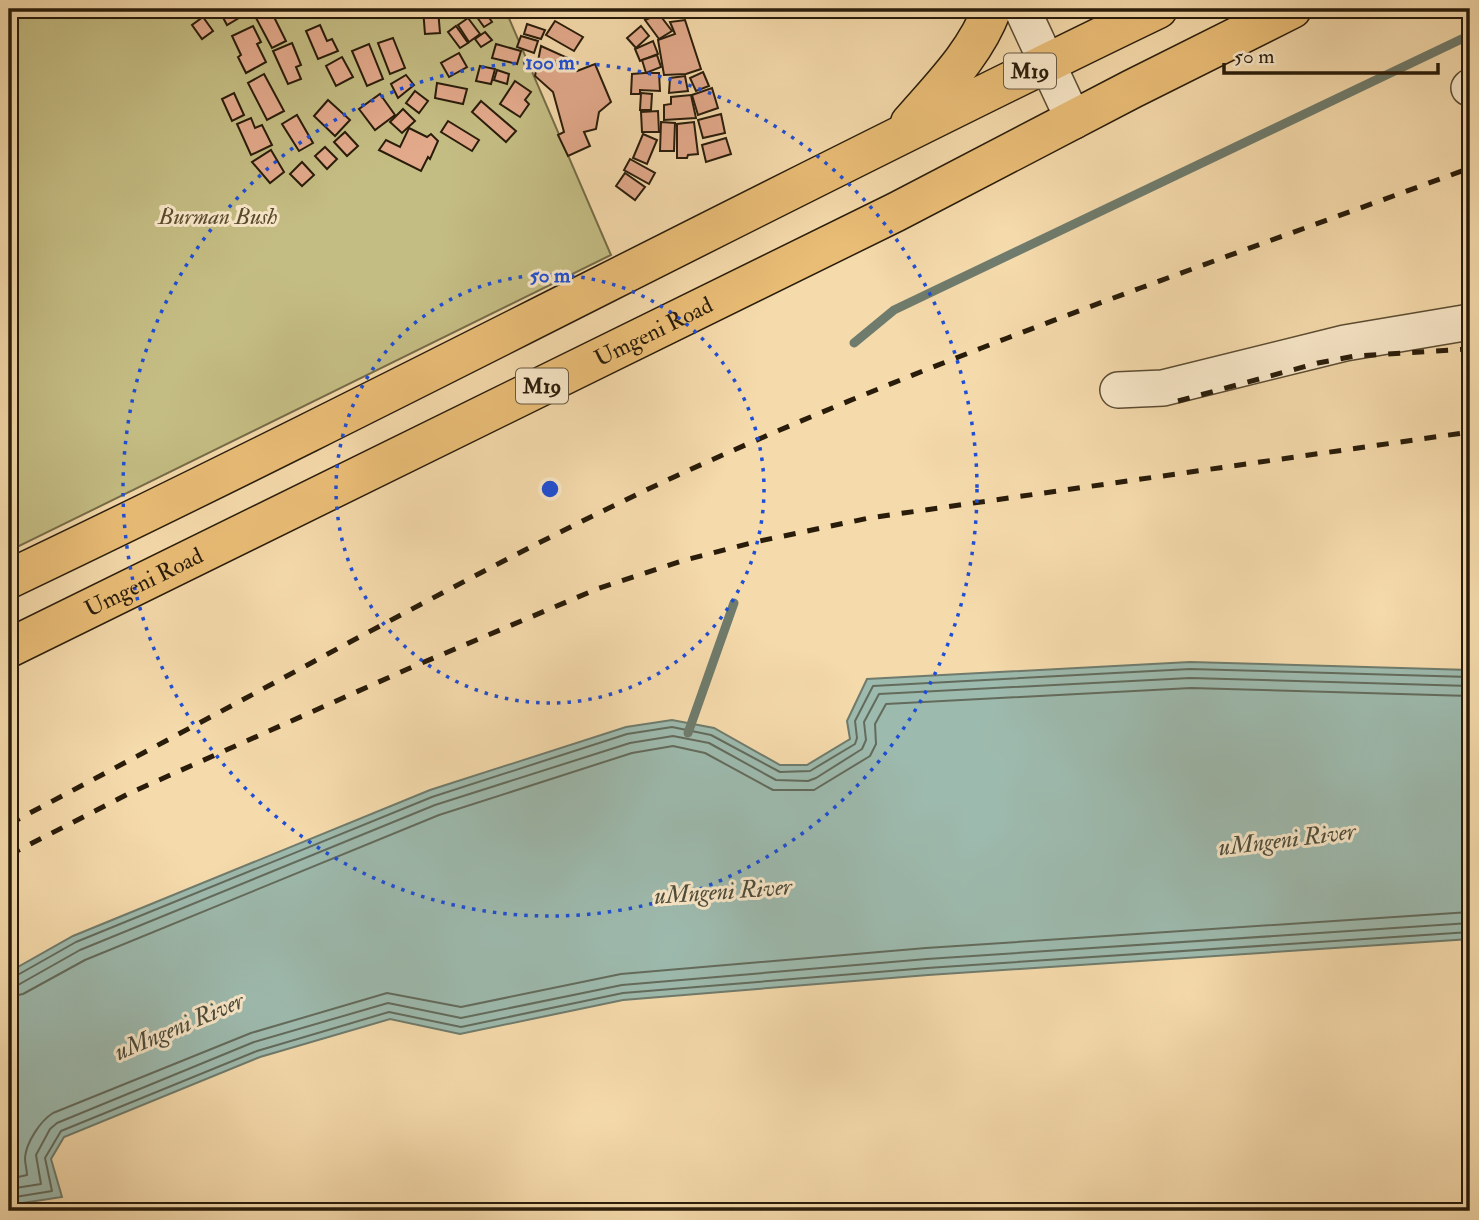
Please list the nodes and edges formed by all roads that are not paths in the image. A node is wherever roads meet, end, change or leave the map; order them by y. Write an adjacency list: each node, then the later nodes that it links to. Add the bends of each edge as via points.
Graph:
1 (992, 9): 7 (highway, via 968,55)
2 (1022, 9): 5 (street)
3 (1158, 9): 5 (highway, M19)
4 (1292, 9): 6 (highway, Umgeni Road / M19)
5 (1047, 62): 6 (street); 7 (highway, M19)
6 (1074, 121): 11 (highway, Umgeni Road / M19)
7 (902, 133): 10 (highway, M19)
8 (1470, 322): 9 (street, via 1345,343 1163,388)
9 (1118, 390)
10 (9, 579)
11 (9, 648)

